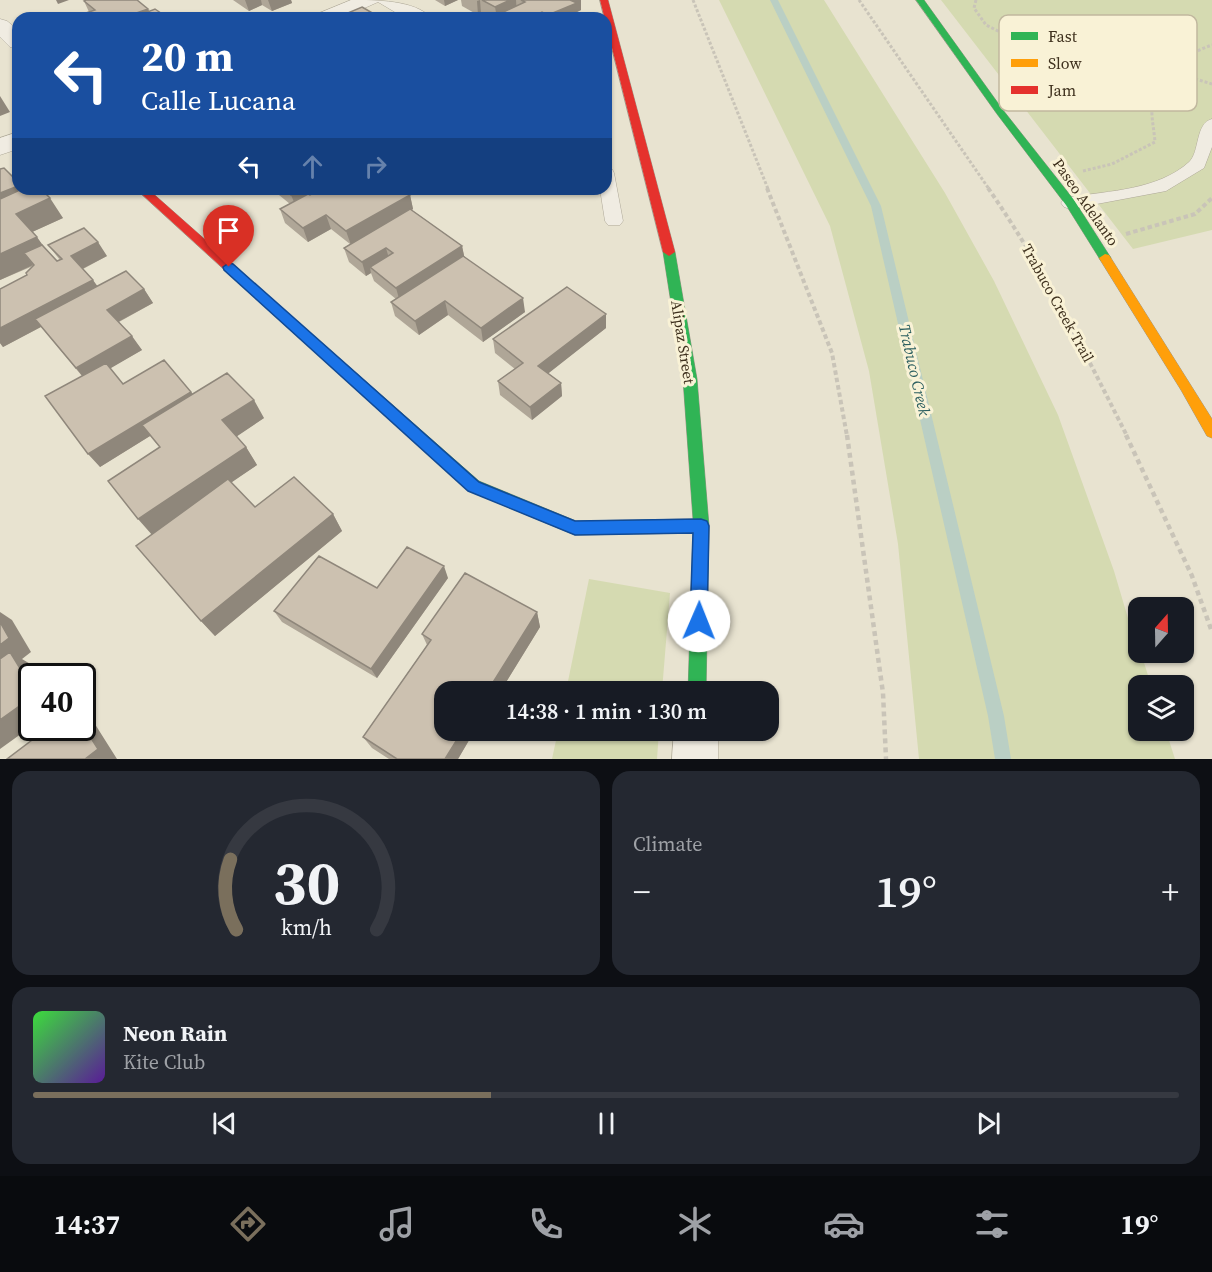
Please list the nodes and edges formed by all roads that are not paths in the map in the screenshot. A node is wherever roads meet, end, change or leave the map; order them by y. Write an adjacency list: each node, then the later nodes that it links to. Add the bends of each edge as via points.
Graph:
1 (369, 0): 4 (street)
2 (386, 0): 5 (street)
3 (920, 0): 9 (street, Paseo Adelanto)
4 (339, 12)
5 (409, 12)
6 (0, 25): 8 (street)
7 (612, 31): 17 (street, Alipaz Street, via 670,257 690,379)
8 (12, 36)
9 (999, 108)
10 (1001, 111): 14 (street, Paseo Adelanto)
11 (1210, 134): 14 (lane, via 1198,164 1160,187)
12 (148, 195): 17 (street, via 474,486 575,528)
13 (610, 195): 15 (lane)
14 (1070, 203): 16 (street, Paseo Adelanto)
15 (614, 221)
16 (1212, 432)
17 (701, 526): 18 (street, Alipaz Street)
18 (697, 681)
19 (696, 741): 20 (street)
20 (695, 759)

